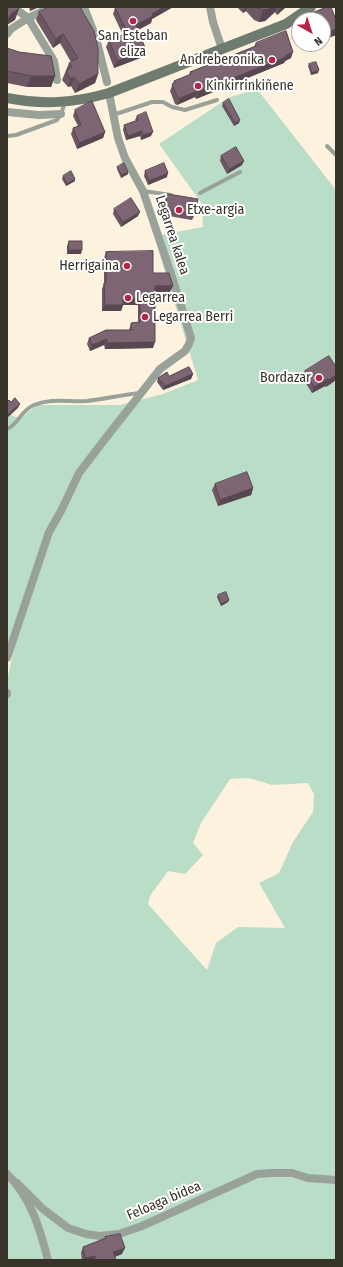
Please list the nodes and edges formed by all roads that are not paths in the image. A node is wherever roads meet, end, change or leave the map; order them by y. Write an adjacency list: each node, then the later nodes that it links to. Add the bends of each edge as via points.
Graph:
1 (13, 7): 6 (street)
2 (52, 7): 6 (street)
3 (84, 7): 10 (street, Legarrea kalea, via 96,38)
4 (210, 7): 8 (street)
5 (311, 7): 8 (main road, via 286,24)
6 (28, 18): 7 (street); 9 (street, via 54,61)
7 (7, 34)
8 (222, 49): 10 (main road)
9 (57, 80)
10 (108, 88): 13 (main road, via 92,98); 16 (street, Legarrea kalea)
11 (7, 98): 13 (main road)
12 (217, 100): 16 (lane, via 185,110 163,102 152,102)
13 (65, 102): 15 (lane)
14 (7, 112): 15 (street)
15 (61, 114): 17 (lane, via 57,120 43,126)
16 (114, 115): 21 (street, Legarrea kalea, via 118,138)
17 (7, 136)
18 (327, 146): 19 (lane)
19 (336, 155)
20 (240, 172): 22 (lane)
21 (144, 191): 23 (lane); 24 (street, Legarrea kalea, via 191,338 184,351 160,369)
22 (200, 193)
23 (176, 196)
24 (140, 393): 25 (lane, via 85,401 49,401 36,404 22,413 12,427); 26 (street, Legarrea kalea, via 79,473 49,532)
25 (7, 429)
26 (7, 658)
27 (7, 1174): 29 (street)
28 (336, 1180): 29 (street, Feloaga bidea, via 308,1178 292,1173 257,1174 142,1226 119,1234 100,1236 68,1228 43,1209)
29 (17, 1183): 30 (street, via 35,1215)
30 (48, 1260)

